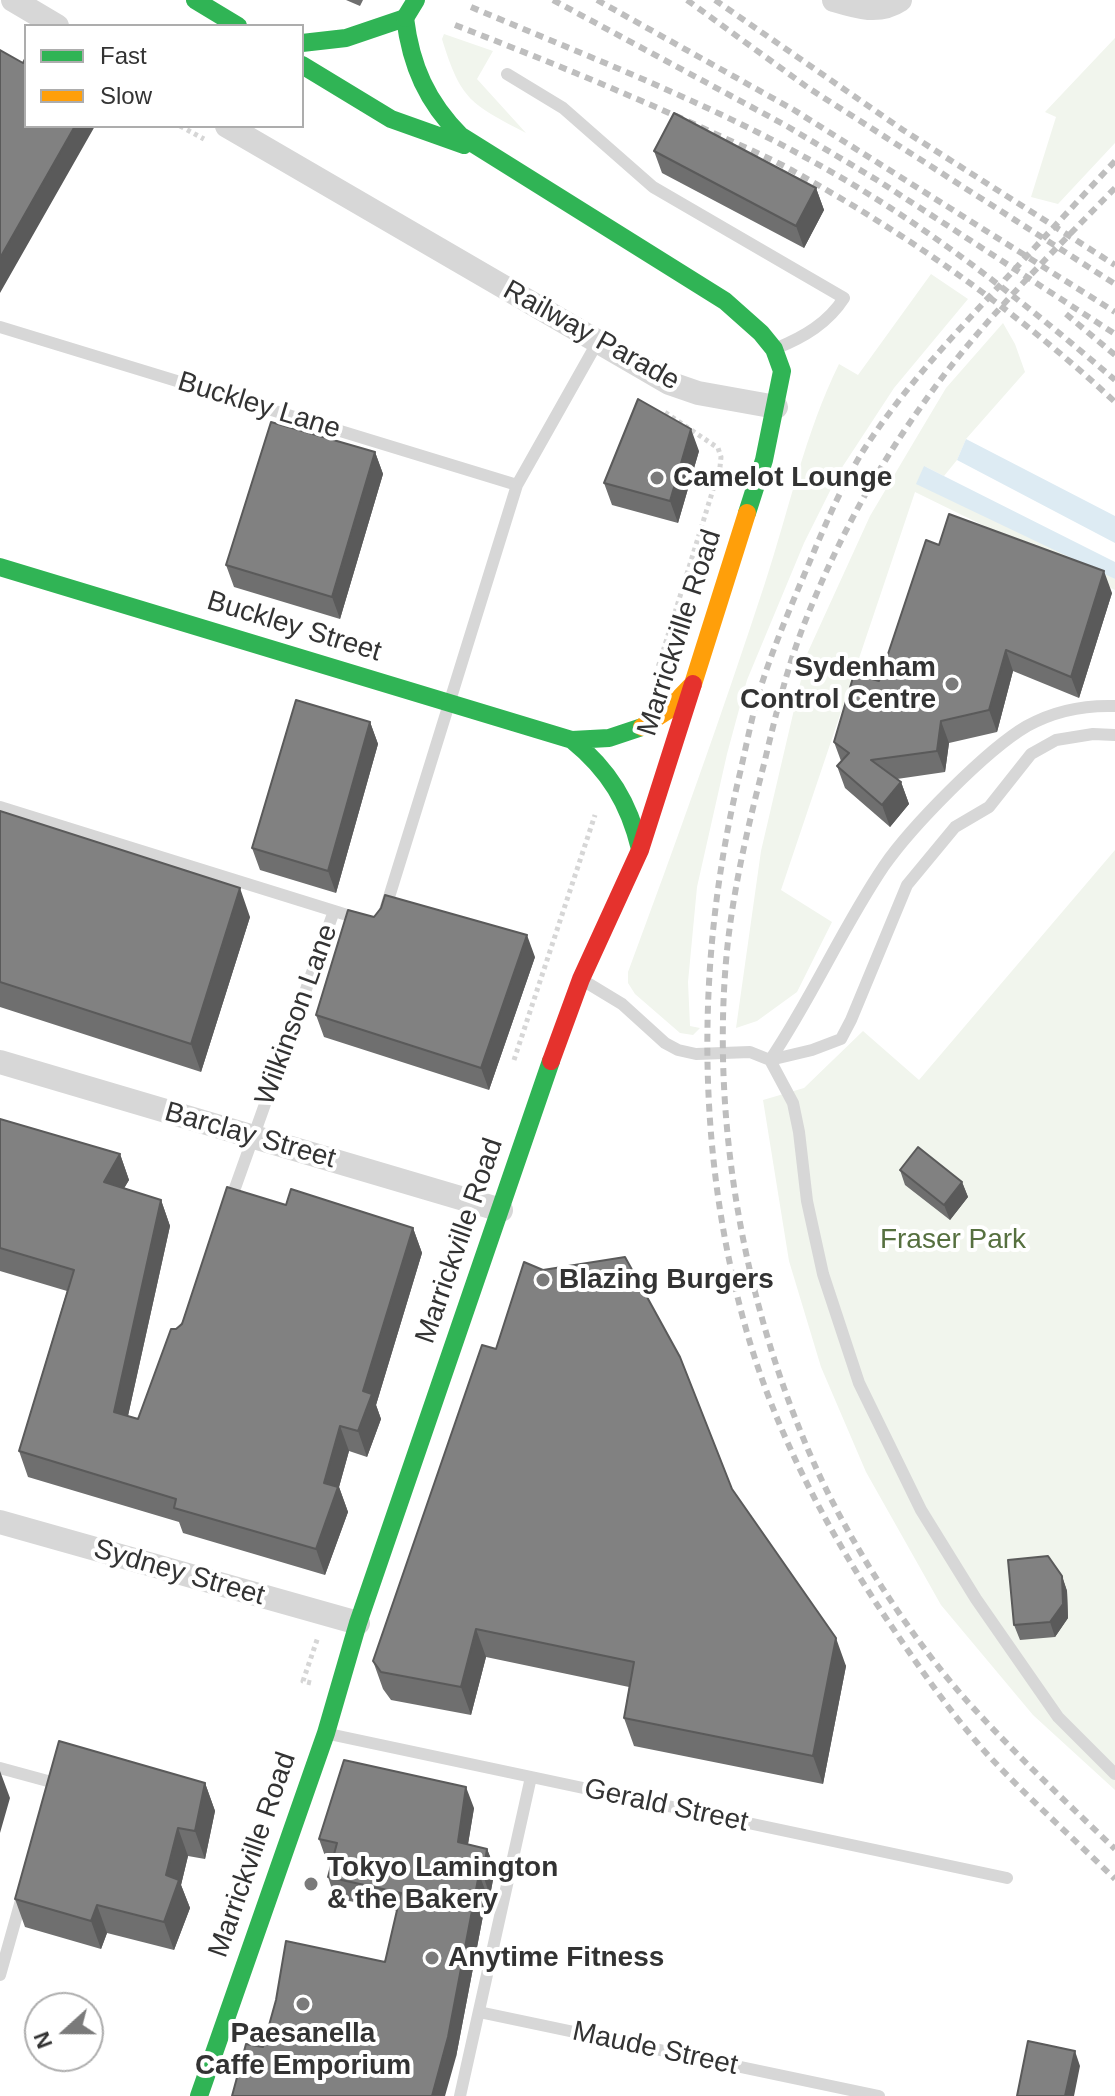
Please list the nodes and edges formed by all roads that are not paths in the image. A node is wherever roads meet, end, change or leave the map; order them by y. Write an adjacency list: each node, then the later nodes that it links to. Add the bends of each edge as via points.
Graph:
1 (13, 0): 7 (street)
2 (195, 0): 8 (main road)
3 (416, 0): 6 (main road, bridge)
4 (834, 0): 5 (street, via 871,9)
5 (900, 0)
6 (405, 18): 9 (main road, via 334,41); 13 (main road, via 414,71 426,95 442,118)
7 (54, 24)
8 (235, 24)
9 (304, 43)
10 (304, 66): 13 (main road, via 391,119)
11 (507, 74): 16 (lane, via 563,108 653,187 844,298 833,315 798,340)
12 (230, 128): 15 (street, Railway Parade)
13 (483, 151): 16 (main road, via 725,301)
14 (0, 327): 18 (lane, Buckley Lane)
15 (597, 343): 17 (street, Railway Parade, via 669,383); 18 (lane)
16 (774, 349): 17 (main road, via 782,371)
17 (776, 407): 20 (main road, Marrickville Road)
18 (517, 485): 21 (lane)
19 (0, 567): 21 (main road, Buckley Street)
20 (693, 684): 24 (main road, Buckley Street, via 651,724 625,736); 26 (main road, Marrickville Road)
21 (448, 704): 24 (main road, Buckley Street); 27 (lane, Wilkinson Lane, via 375,924)
22 (1115, 706): 29 (lane, via 1091,705 1027,726 922,821 885,864)
23 (1115, 735): 29 (lane, via 1056,740 1031,754 989,807 955,827 907,885 841,1039)
24 (572, 740): 26 (main road, Buckley Street, via 602,765 625,797)
25 (0, 807): 27 (lane, Wilkinson Lane)
26 (640, 850): 28 (main road, Marrickville Road)
27 (334, 911): 31 (lane, Wilkinson Lane)
28 (581, 979): 29 (lane, via 622,1004 678,1050 750,1052); 32 (main road, Marrickville Road)
29 (770, 1060): 38 (lane, via 793,1103 823,1274 859,1383 921,1510 976,1599 1058,1717)
30 (0, 1062): 31 (street, Barclay Street)
31 (252, 1137): 32 (street, Barclay Street); 33 (lane, Wilkinson Lane)
32 (501, 1210): 35 (main road, Marrickville Road)
33 (227, 1211)
34 (0, 1522): 35 (street, Sydney Street)
35 (358, 1623): 36 (main road, Marrickville Road)
36 (326, 1733): 39 (lane, Gerald Street); 45 (main road, Marrickville Road)
37 (0, 1768): 40 (lane, via 55,1783)
38 (1115, 1774)
39 (531, 1777): 41 (lane, Gerald Street); 44 (lane)
40 (51, 1798)
41 (1007, 1878)
42 (25, 1887): 43 (lane)
43 (0, 1975)
44 (479, 2012): 46 (lane); 47 (lane, Maude Street)
45 (199, 2096)
46 (460, 2096)
47 (879, 2096)

